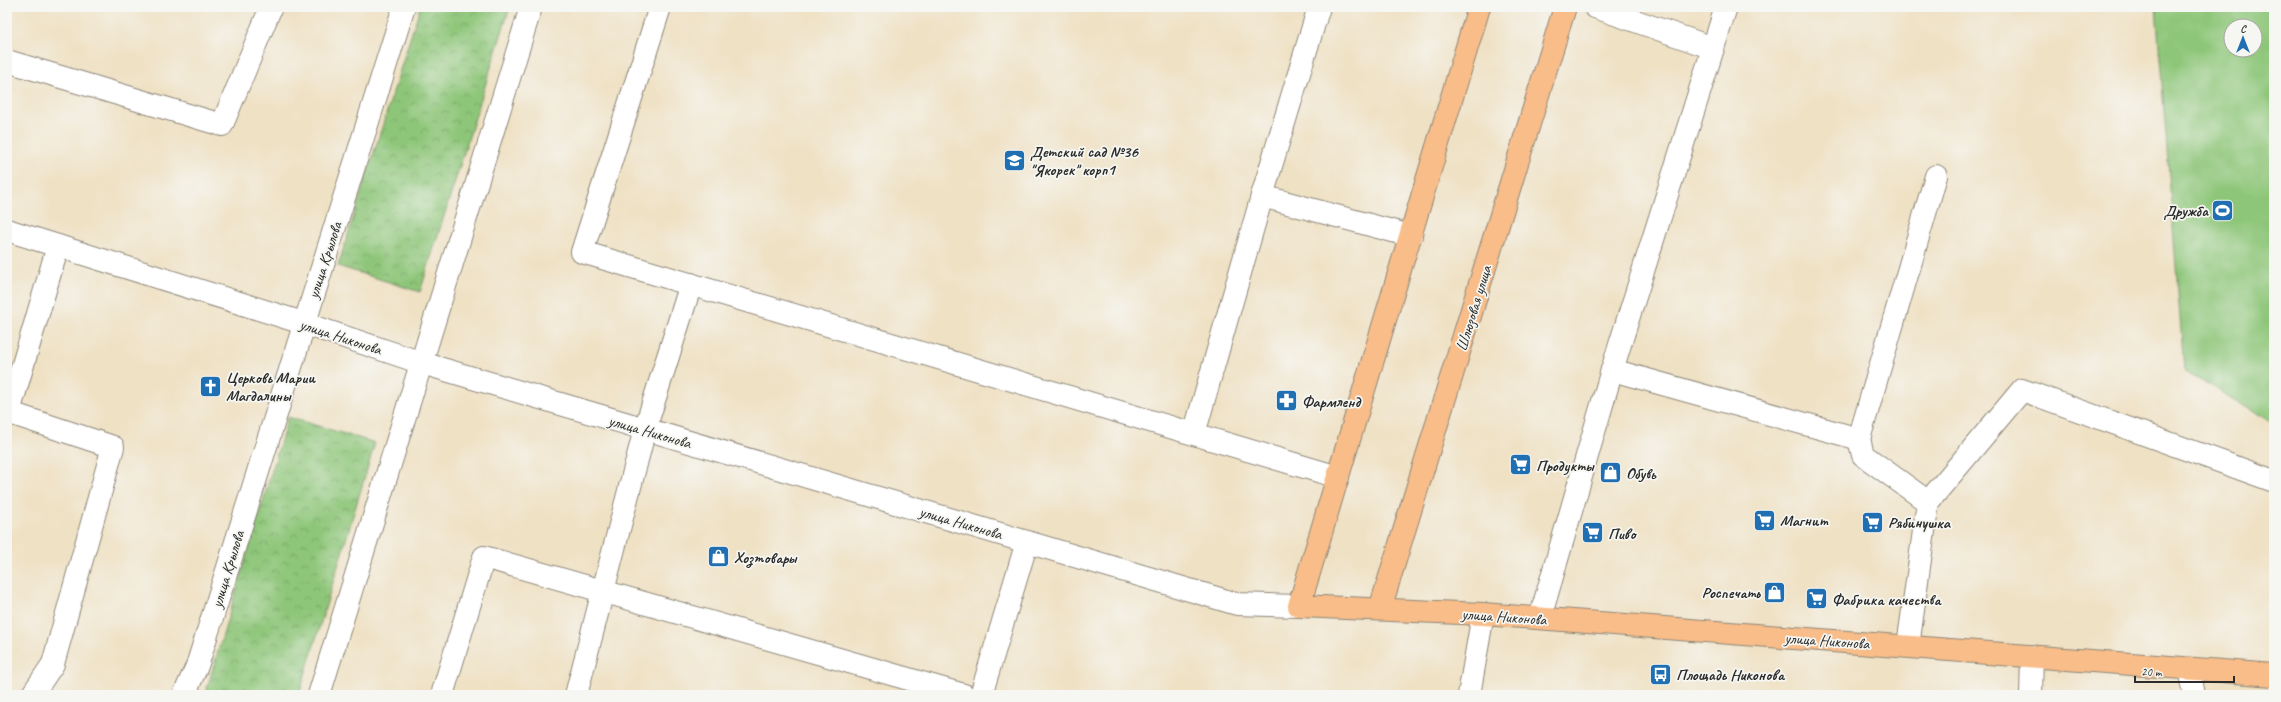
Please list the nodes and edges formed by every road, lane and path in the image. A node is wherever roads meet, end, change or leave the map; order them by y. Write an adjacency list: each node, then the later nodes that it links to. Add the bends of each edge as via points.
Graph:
1 (272, 7): 11 (street, via 222,125)
2 (404, 7): 18 (street, улица Крылова)
3 (531, 7): 19 (street)
4 (660, 7): 17 (street, via 582,252)
5 (1319, 7): 13 (street)
6 (1480, 7): 15 (main road)
7 (1565, 7): 31 (main road, Шлюзовая улица)
8 (1595, 7): 10 (street)
9 (1726, 7): 10 (street)
10 (1713, 48): 20 (street)
11 (7, 61)
12 (1936, 176): 24 (street)
13 (1262, 196): 15 (street); 23 (street)
14 (7, 230): 16 (street, улица Никонова)
15 (1411, 236): 25 (main road)
16 (58, 246): 18 (street, улица Никонова); 21 (street)
17 (691, 284): 22 (street); 23 (street)
18 (304, 323): 19 (street, улица Никонова); 39 (street, улица Крылова, via 198,666)
19 (422, 363): 22 (street, улица Никонова); 40 (street)
20 (1612, 370): 24 (street); 33 (street)
21 (8, 412): 38 (street, via 113,447 53,664)
22 (645, 429): 28 (street, улица Никонова); 29 (street)
23 (1194, 434): 25 (street)
24 (1859, 439): 27 (street, via 1863,455)
25 (1338, 477): 30 (main road)
26 (2274, 481): 27 (street, via 2022,390)
27 (1928, 502): 34 (street)
28 (1027, 542): 30 (street, улица Никонова, via 1237,604); 44 (street)
29 (602, 592): 41 (street, via 484,557); 42 (street); 43 (street)
30 (1299, 606): 31 (main road)
31 (1380, 609): 32 (main road, улица Никонова)
32 (1483, 614): 33 (main road, улица Никонова); 45 (street)
33 (1540, 618): 34 (main road, улица Никонова)
34 (1908, 646): 35 (main road, улица Никонова)
35 (2032, 656): 36 (main road, улица Никонова); 46 (street)
36 (2189, 669): 37 (main road, улица Никонова); 47 (street)
37 (2274, 675)
38 (32, 695)
39 (184, 695)
40 (319, 695)
41 (442, 695)
42 (576, 695)
43 (964, 695)
44 (981, 695)
45 (1469, 695)
46 (2031, 695)
47 (2194, 695)

